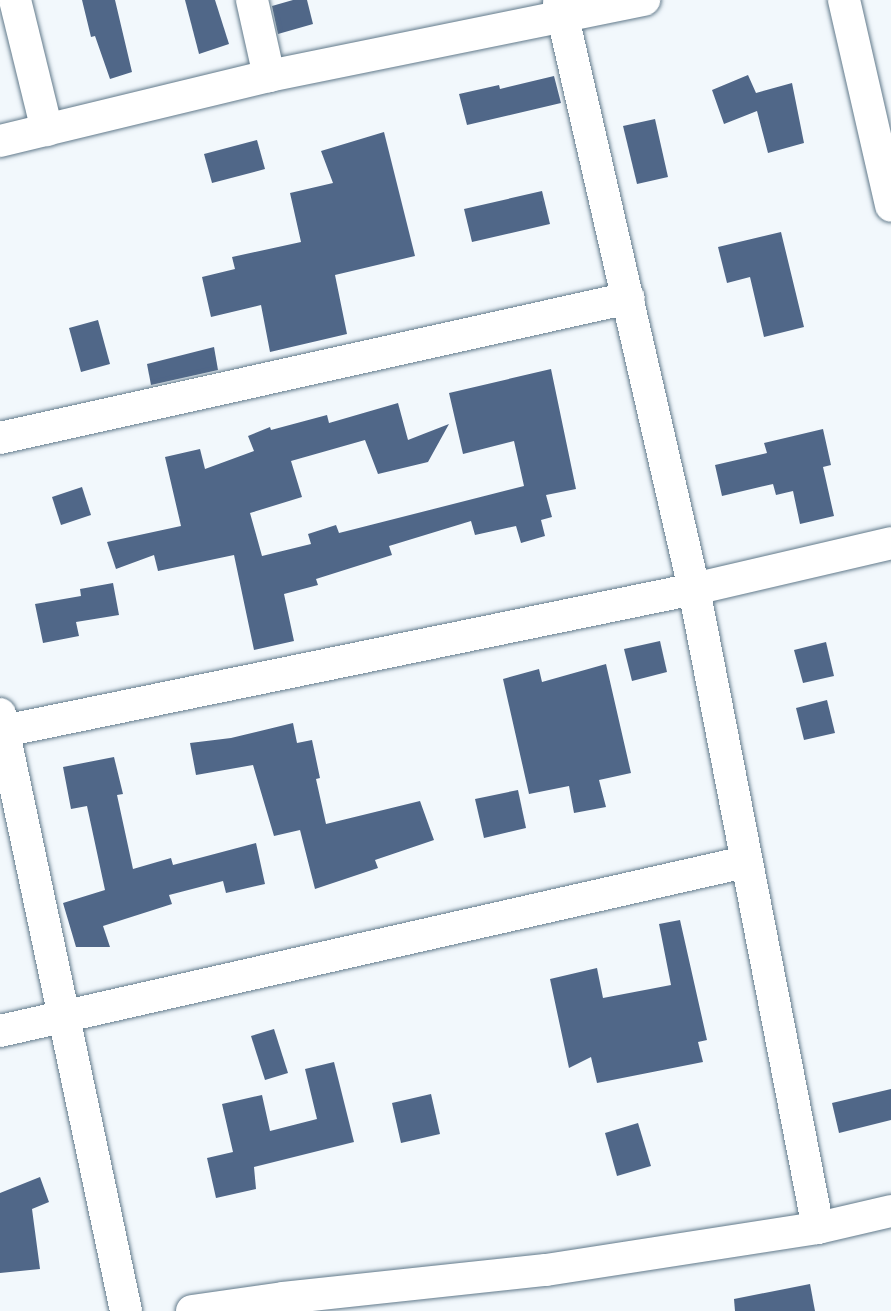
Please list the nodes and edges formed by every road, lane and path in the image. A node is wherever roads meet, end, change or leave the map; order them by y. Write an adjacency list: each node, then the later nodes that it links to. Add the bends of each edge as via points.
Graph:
1 (15, 0): 7 (street)
2 (252, 0): 6 (street)
3 (644, 0): 5 (street)
4 (844, 0): 9 (street)
5 (562, 8): 6 (street); 10 (street)
6 (269, 76): 7 (street)
7 (47, 130): 8 (street)
8 (0, 141)
9 (891, 205)
10 (629, 298): 11 (street); 13 (street)
11 (0, 438)
12 (891, 543): 13 (street)
13 (694, 589): 14 (street); 15 (street)
14 (2, 723): 16 (street)
15 (745, 862): 16 (street); 19 (street)
16 (66, 1017): 17 (street); 21 (street)
17 (0, 1031)
18 (891, 1211): 19 (street)
19 (818, 1228): 20 (street)
20 (284, 1304): 22 (street)
21 (126, 1311)
22 (191, 1311)

